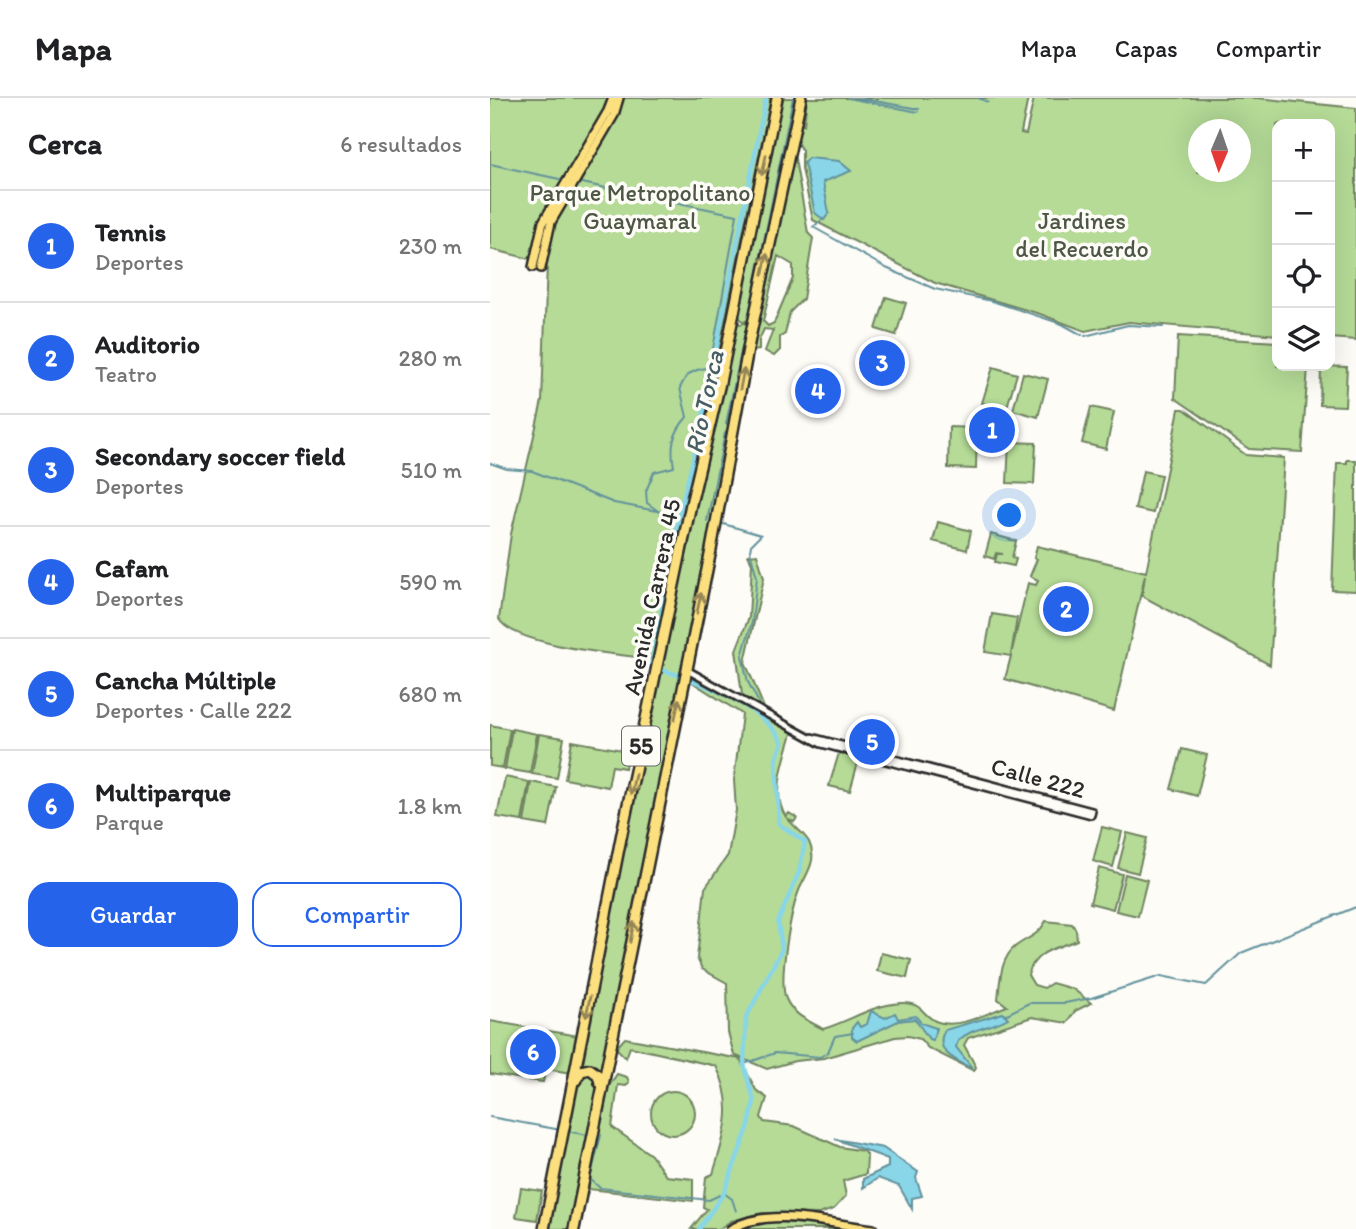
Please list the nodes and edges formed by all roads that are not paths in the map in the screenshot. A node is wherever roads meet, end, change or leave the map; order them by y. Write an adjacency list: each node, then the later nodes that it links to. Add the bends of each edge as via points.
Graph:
1 (613, 98): 2 (main road, via 542,222 537,267 551,222)
2 (620, 98)
3 (777, 98): 5 (highway, Avenida Carrera 45 / 55, one-way to 5)
4 (801, 98): 6 (highway, Avenida Carrera 45 / 55, one-way to 4)
5 (735, 310): 6 (highway, via 738,321 745,324); 9 (highway, Avenida Carrera 45 / 55, one-way to 9, via 669,606)
6 (755, 314): 7 (highway, Avenida Carrera 45 / 55, one-way to 6)
7 (685, 670): 8 (street, Calle 222, via 821,744); 10 (highway, Avenida Carrera 45 / 55, one-way to 7)
8 (1091, 813)
9 (570, 1098): 10 (highway, via 580,1073 592,1070 600,1080); 11 (highway, Avenida Carrera 45 / 55)
10 (597, 1106): 12 (highway, Avenida Carrera 45 / 55)
11 (544, 1229)
12 (574, 1229)
13 (731, 1229): 14 (main road, via 747,1221 781,1218)
14 (873, 1229)

